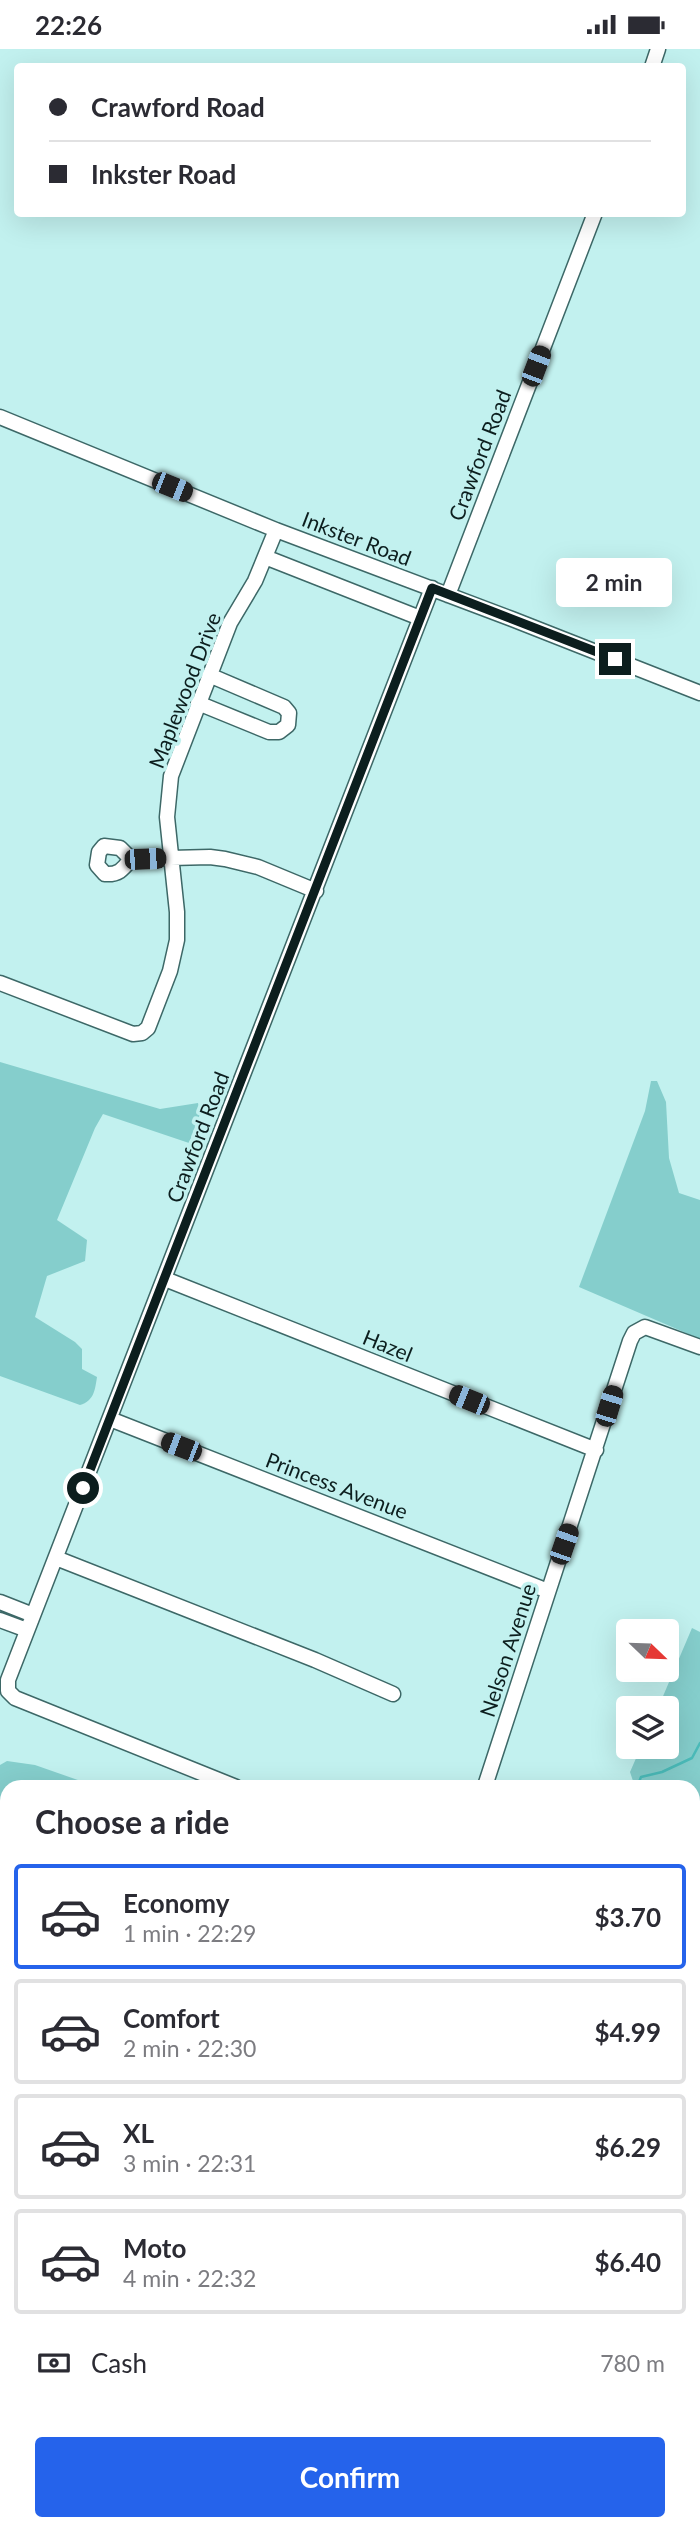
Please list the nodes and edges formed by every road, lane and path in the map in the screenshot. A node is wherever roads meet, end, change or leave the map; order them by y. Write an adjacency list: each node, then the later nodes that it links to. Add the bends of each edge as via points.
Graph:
1 (593, 217): 6 (street, Crawford Road)
2 (0, 417): 3 (street, Inkster Road)
3 (276, 530): 4 (street, Maplewood Drive); 5 (street, Inkster Road)
4 (265, 557): 7 (street); 8 (street, Maplewood Drive)
5 (432, 588): 6 (street, Inkster Road); 7 (street, Crawford Road)
6 (448, 595): 9 (street, Inkster Road)
7 (420, 618): 13 (street, Crawford Road)
8 (209, 675): 10 (street, Maplewood Drive); 10 (street, via 284,707 289,713 288,725 269,732)
9 (700, 693)
10 (198, 703): 11 (street, Maplewood Drive, via 169,789)
11 (172, 858): 12 (street); 13 (street, via 238,861); 14 (street, Maplewood Drive, via 175,953 152,1020 142,1033 116,1029)
12 (131, 859)
13 (316, 891): 15 (street, Crawford Road)
14 (0, 983)
15 (164, 1279): 17 (street, Crawford Road); 18 (street, Hazel)
16 (700, 1347): 18 (street, Nelson Avenue, via 653,1328 639,1329 630,1341)
17 (110, 1419): 19 (street, Crawford Road); 20 (street, Princess Avenue)
18 (596, 1450): 20 (street, Nelson Avenue)
19 (56, 1558): 22 (street, Crawford Road); 25 (street)
20 (548, 1591): 27 (street, Nelson Avenue)
21 (0, 1602): 22 (street)
22 (33, 1615): 24 (street, Crawford Road)
23 (0, 1620): 24 (street)
24 (27, 1630): 26 (street, Crawford Road, via 8,1680 8,1691 15,1698)
25 (393, 1694)
26 (219, 1780)
27 (487, 1780)

